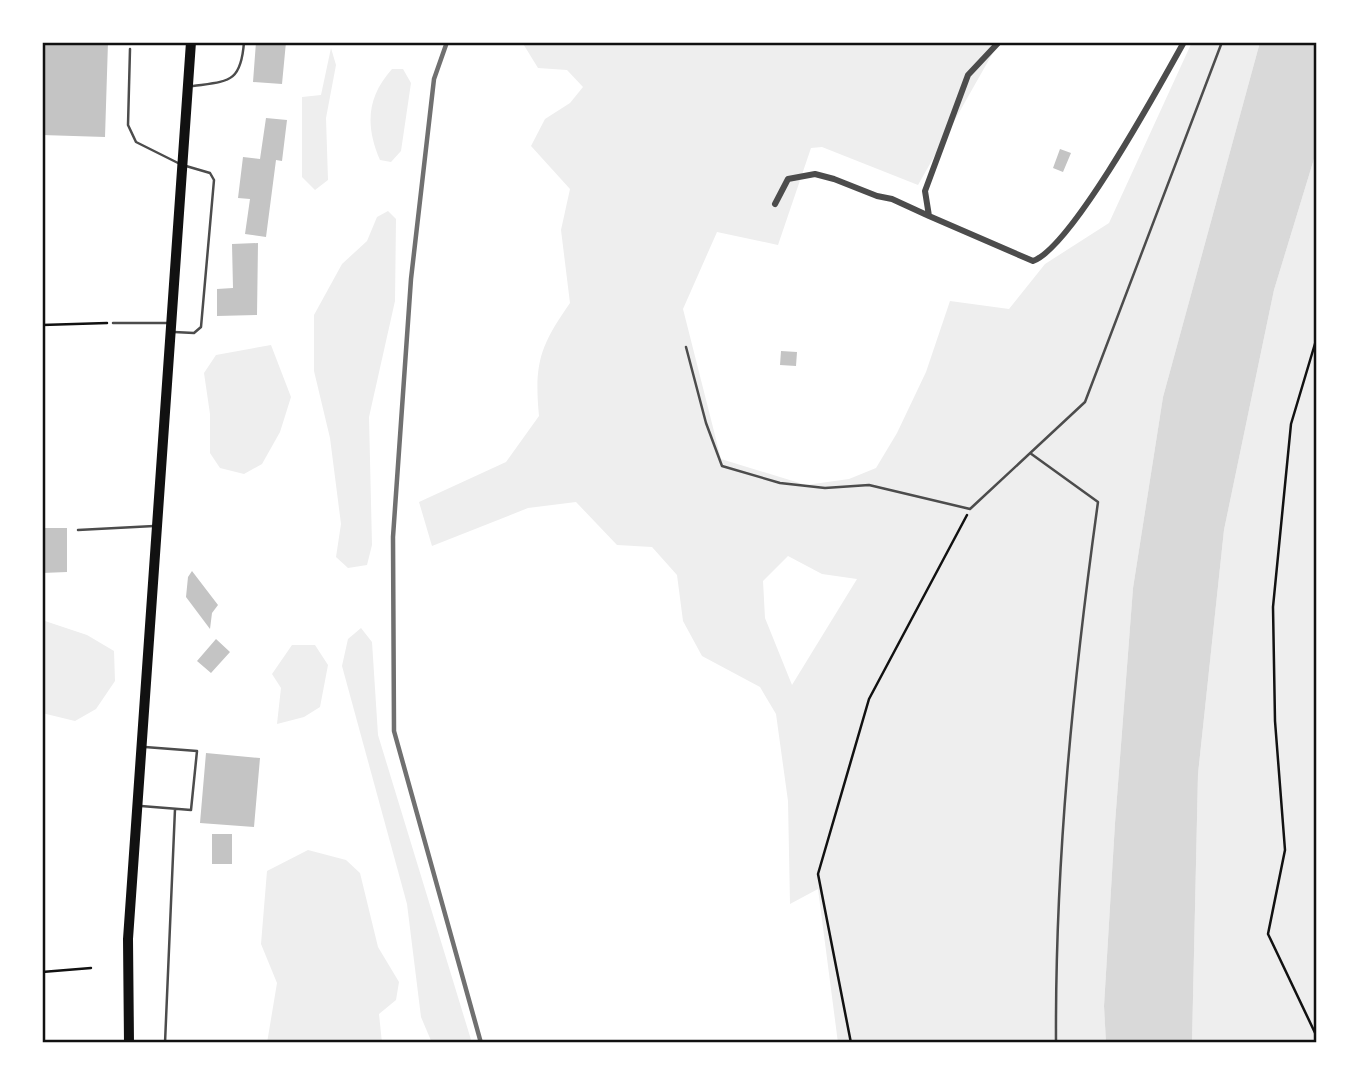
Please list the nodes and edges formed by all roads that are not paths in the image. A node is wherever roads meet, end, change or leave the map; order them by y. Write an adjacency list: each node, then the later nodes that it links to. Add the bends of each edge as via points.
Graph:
1 (191, 42): 7 (main road)
2 (244, 42): 7 (lane, via 242,64 229,81)
3 (999, 42): 10 (street, via 968,75 925,191)
4 (1184, 42): 10 (street, via 1105,177 1069,230 1044,257 1033,261)
5 (1222, 42): 14 (lane, via 1085,402)
6 (130, 49): 8 (lane, via 128,125 136,142)
7 (188, 86): 8 (main road)
8 (182, 165): 12 (main road); 12 (lane, via 209,173 214,180 201,327 194,333)
9 (775, 204): 10 (street, via 788,179 815,174 892,198)
10 (929, 216)
11 (113, 323): 12 (lane)
12 (171, 327): 15 (main road)
13 (687, 347): 14 (lane, via 722,466 780,483 825,488 869,485 971,509)
14 (1030, 453): 22 (lane, via 1097,502 1059,855)
15 (157, 526): 16 (lane); 17 (main road)
16 (78, 530)
17 (142, 747): 18 (main road); 19 (lane, via 197,751 191,810)
18 (138, 806): 19 (lane); 20 (main road, via 128,946)
19 (175, 809): 21 (lane)
20 (129, 1043)
21 (165, 1043)
22 (1056, 1043)

